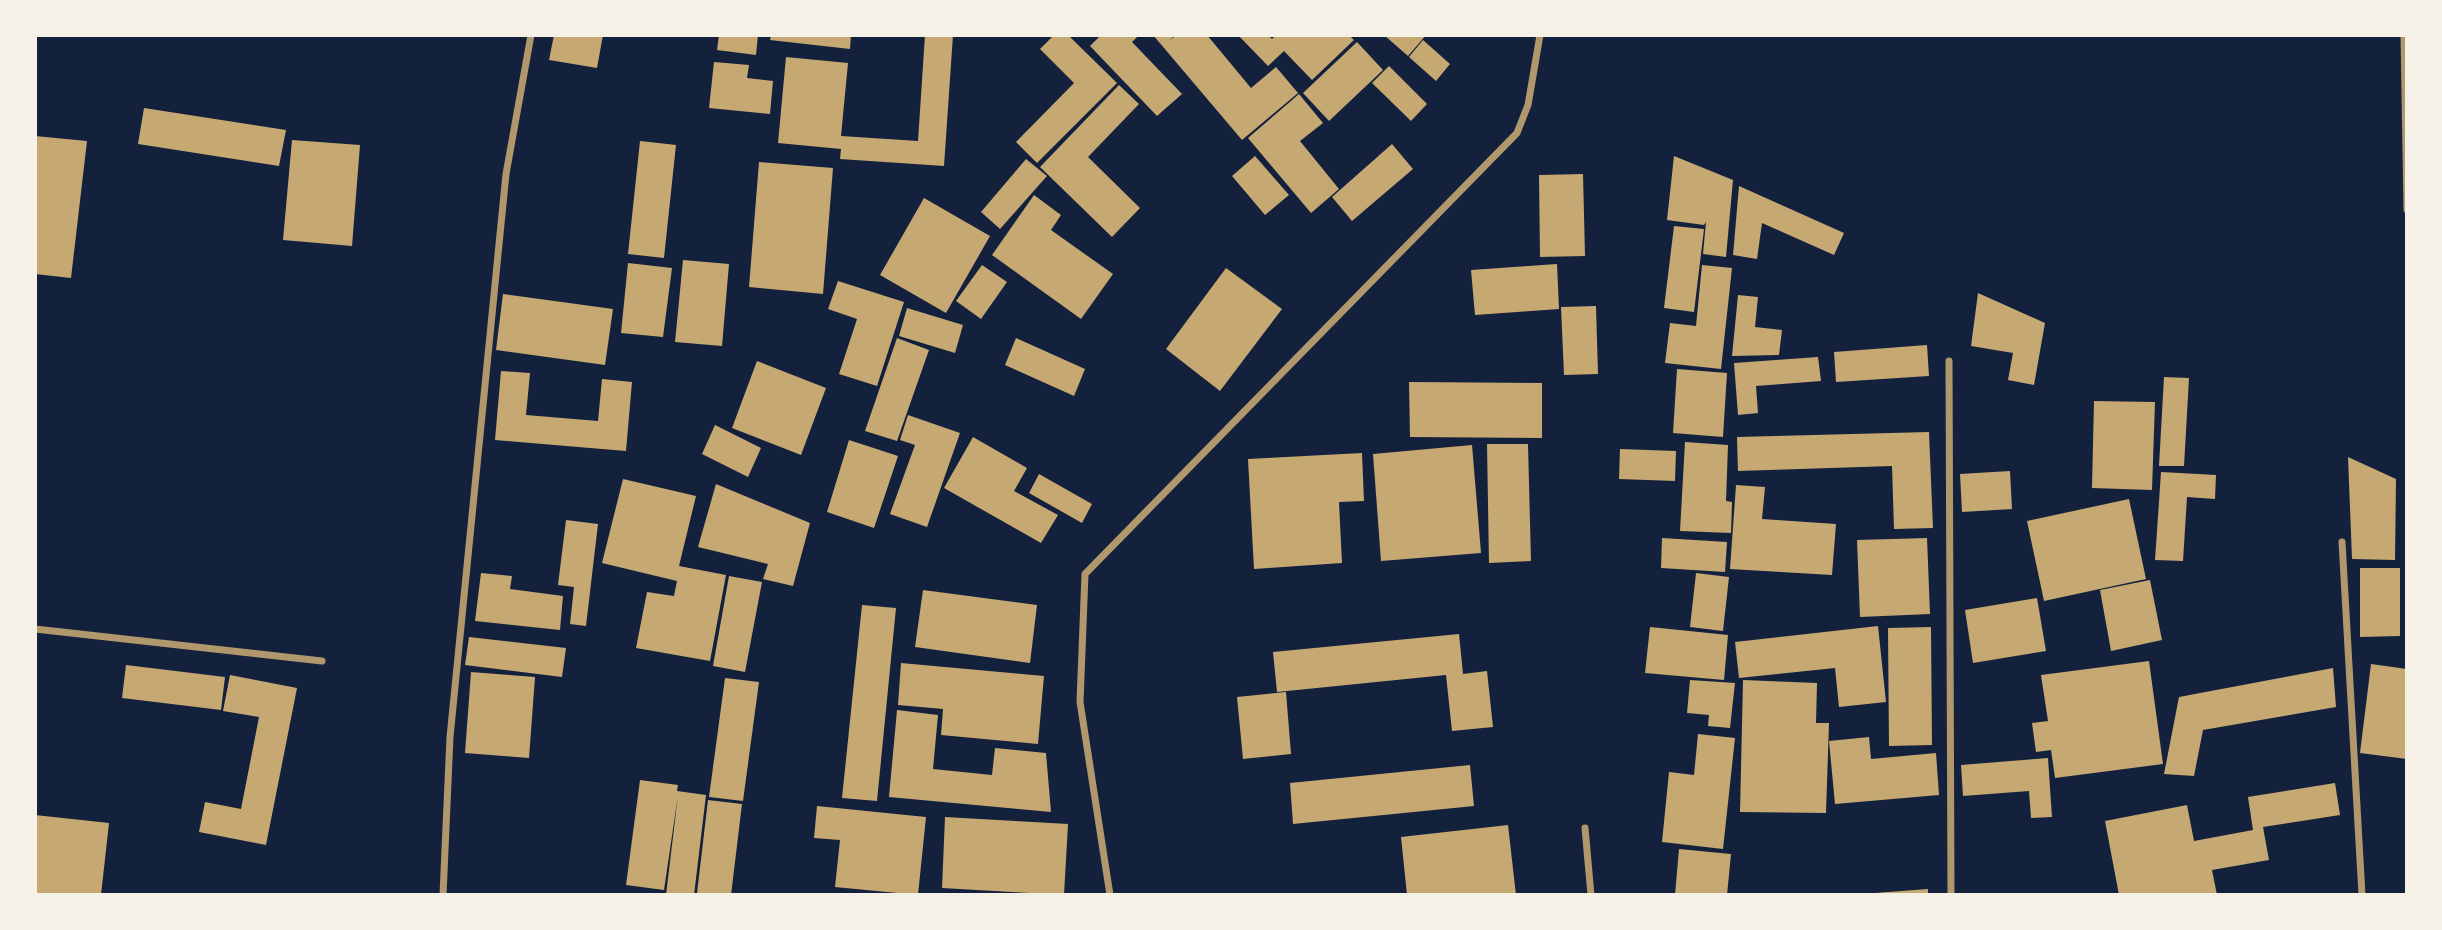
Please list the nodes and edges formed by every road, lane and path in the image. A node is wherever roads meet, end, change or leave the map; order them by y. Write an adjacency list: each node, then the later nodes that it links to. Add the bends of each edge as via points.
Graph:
1 (531, 35): 10 (street, via 506,174 450,737)
2 (1540, 35): 11 (street, via 1528,105 1517,133 1085,574 1080,702)
3 (2404, 35): 4 (street)
4 (2407, 210)
5 (1949, 361): 13 (street)
6 (2342, 542): 14 (street)
7 (35, 629): 8 (street)
8 (322, 661)
9 (1585, 828): 12 (street)
10 (443, 895)
11 (1110, 895)
12 (1591, 895)
13 (1951, 895)
14 (2362, 895)

